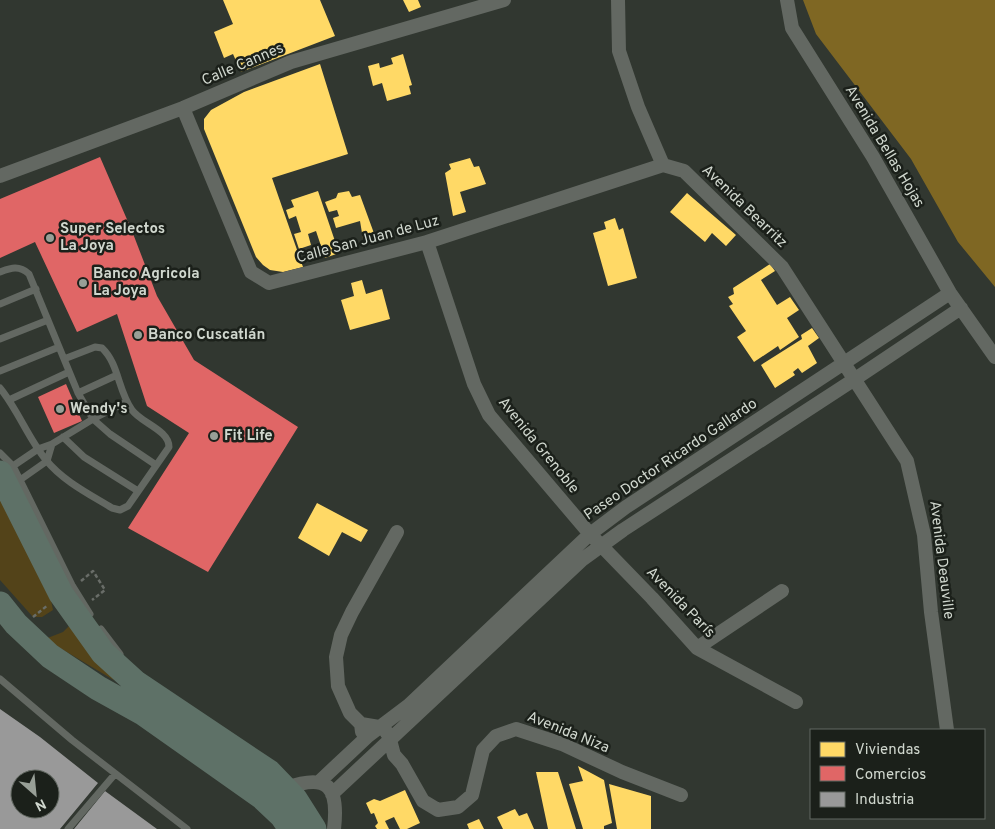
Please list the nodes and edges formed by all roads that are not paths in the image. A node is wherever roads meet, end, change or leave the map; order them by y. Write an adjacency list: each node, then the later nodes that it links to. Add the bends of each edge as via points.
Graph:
1 (504, 0): 4 (street, Calle Cannes, via 291,62)
2 (618, 0): 5 (street, via 619,51 638,107)
3 (787, 0): 10 (street, Avenida Bellas Hojas, via 792,28 873,157)
4 (182, 108): 6 (street, Calle Cannes); 7 (street, Calle San Juan de Luz, via 251,272 269,283)
5 (663, 164): 7 (street, Calle San Juan de Luz); 18 (street, Avenida Bearritz, via 684,171 782,267)
6 (0, 176)
7 (427, 242): 38 (street, Avenida Grenoble, via 474,384 489,415)
8 (0, 272): 9 (lane, via 23,268)
9 (36, 289): 11 (lane); 13 (lane)
10 (950, 293): 12 (street, Avenida Bellas Hojas); 18 (street, Paseo Doctor Ricardo Gallardo)
11 (0, 304)
12 (961, 308): 16 (street, Avenida Bellas Hojas); 22 (street, Paseo Doctor Ricardo Gallardo)
13 (48, 320): 14 (lane); 15 (lane)
14 (0, 339)
15 (59, 347): 17 (lane); 19 (lane)
16 (995, 357)
17 (64, 359): 20 (lane); 21 (lane, via 102,348)
18 (845, 364): 22 (street, Avenida Bearritz); 38 (street, Paseo Doctor Ricardo Gallardo)
19 (0, 371)
20 (69, 372): 24 (lane); 25 (lane)
21 (117, 375): 24 (lane); 26 (lane)
22 (855, 379): 39 (street, Paseo Doctor Ricardo Gallardo); 50 (street, Avenida Deauville, via 908,461 924,535)
23 (0, 388): 25 (lane)
24 (78, 393): 27 (lane)
25 (9, 400): 30 (lane)
26 (126, 402): 27 (lane); 33 (lane, via 140,419 166,436 169,447)
27 (93, 419): 28 (lane); 33 (lane)
28 (63, 436): 29 (lane); 35 (lane, via 84,457)
29 (52, 444): 30 (lane); 32 (lane)
30 (38, 449): 32 (lane); 34 (lane)
31 (0, 454): 34 (lane)
32 (48, 461): 34 (lane); 35 (lane, via 61,475 112,508 120,510 128,506)
33 (156, 465): 35 (lane)
34 (11, 473): 36 (highway); 43 (lane, via 72,585 93,619)
35 (138, 491)
36 (8, 504): 47 (highway, via 61,594 103,653 126,676)
37 (397, 532): 48 (street, via 352,612 336,657 338,686 350,713)
38 (590, 534): 39 (street, Avenida Grenoble); 49 (street, Paseo Doctor Ricardo Gallardo, via 409,705)
39 (601, 546): 42 (street, Avenida París); 52 (street, Paseo Doctor Ricardo Gallardo, via 582,559)
40 (782, 591): 42 (street)
41 (0, 604): 62 (highway, via 50,656 143,713 262,797 282,816)
42 (696, 648): 46 (street, Avenida París)
43 (123, 657)
44 (0, 678): 55 (lane)
45 (142, 678): 47 (lane)
46 (796, 702)
47 (168, 705): 57 (highway, via 269,772)
48 (361, 724): 49 (street); 51 (street)
49 (379, 727): 51 (street, Paseo Doctor Ricardo Gallardo); 52 (street, Avenida Niza, via 385,730)
50 (947, 729)
51 (363, 740): 53 (street, via 367,747); 56 (street, Paseo Doctor Ricardo Gallardo)
52 (390, 740): 53 (street, Paseo Doctor Ricardo Gallardo); 54 (street, Avenida Niza)
53 (377, 752): 54 (street); 58 (street, Paseo Doctor Ricardo Gallardo)
54 (394, 755): 59 (street, Avenida Niza, via 423,801 438,810 458,807 472,795 482,750 496,736 516,729 562,744)
55 (115, 774): 60 (lane); 61 (lane)
56 (320, 781): 57 (street); 58 (street, via 328,785)
57 (286, 788): 63 (highway)
58 (332, 794): 64 (street, via 336,811)
59 (681, 795)
60 (68, 829)
61 (187, 829)
62 (290, 829)
63 (314, 829)
64 (334, 829)

